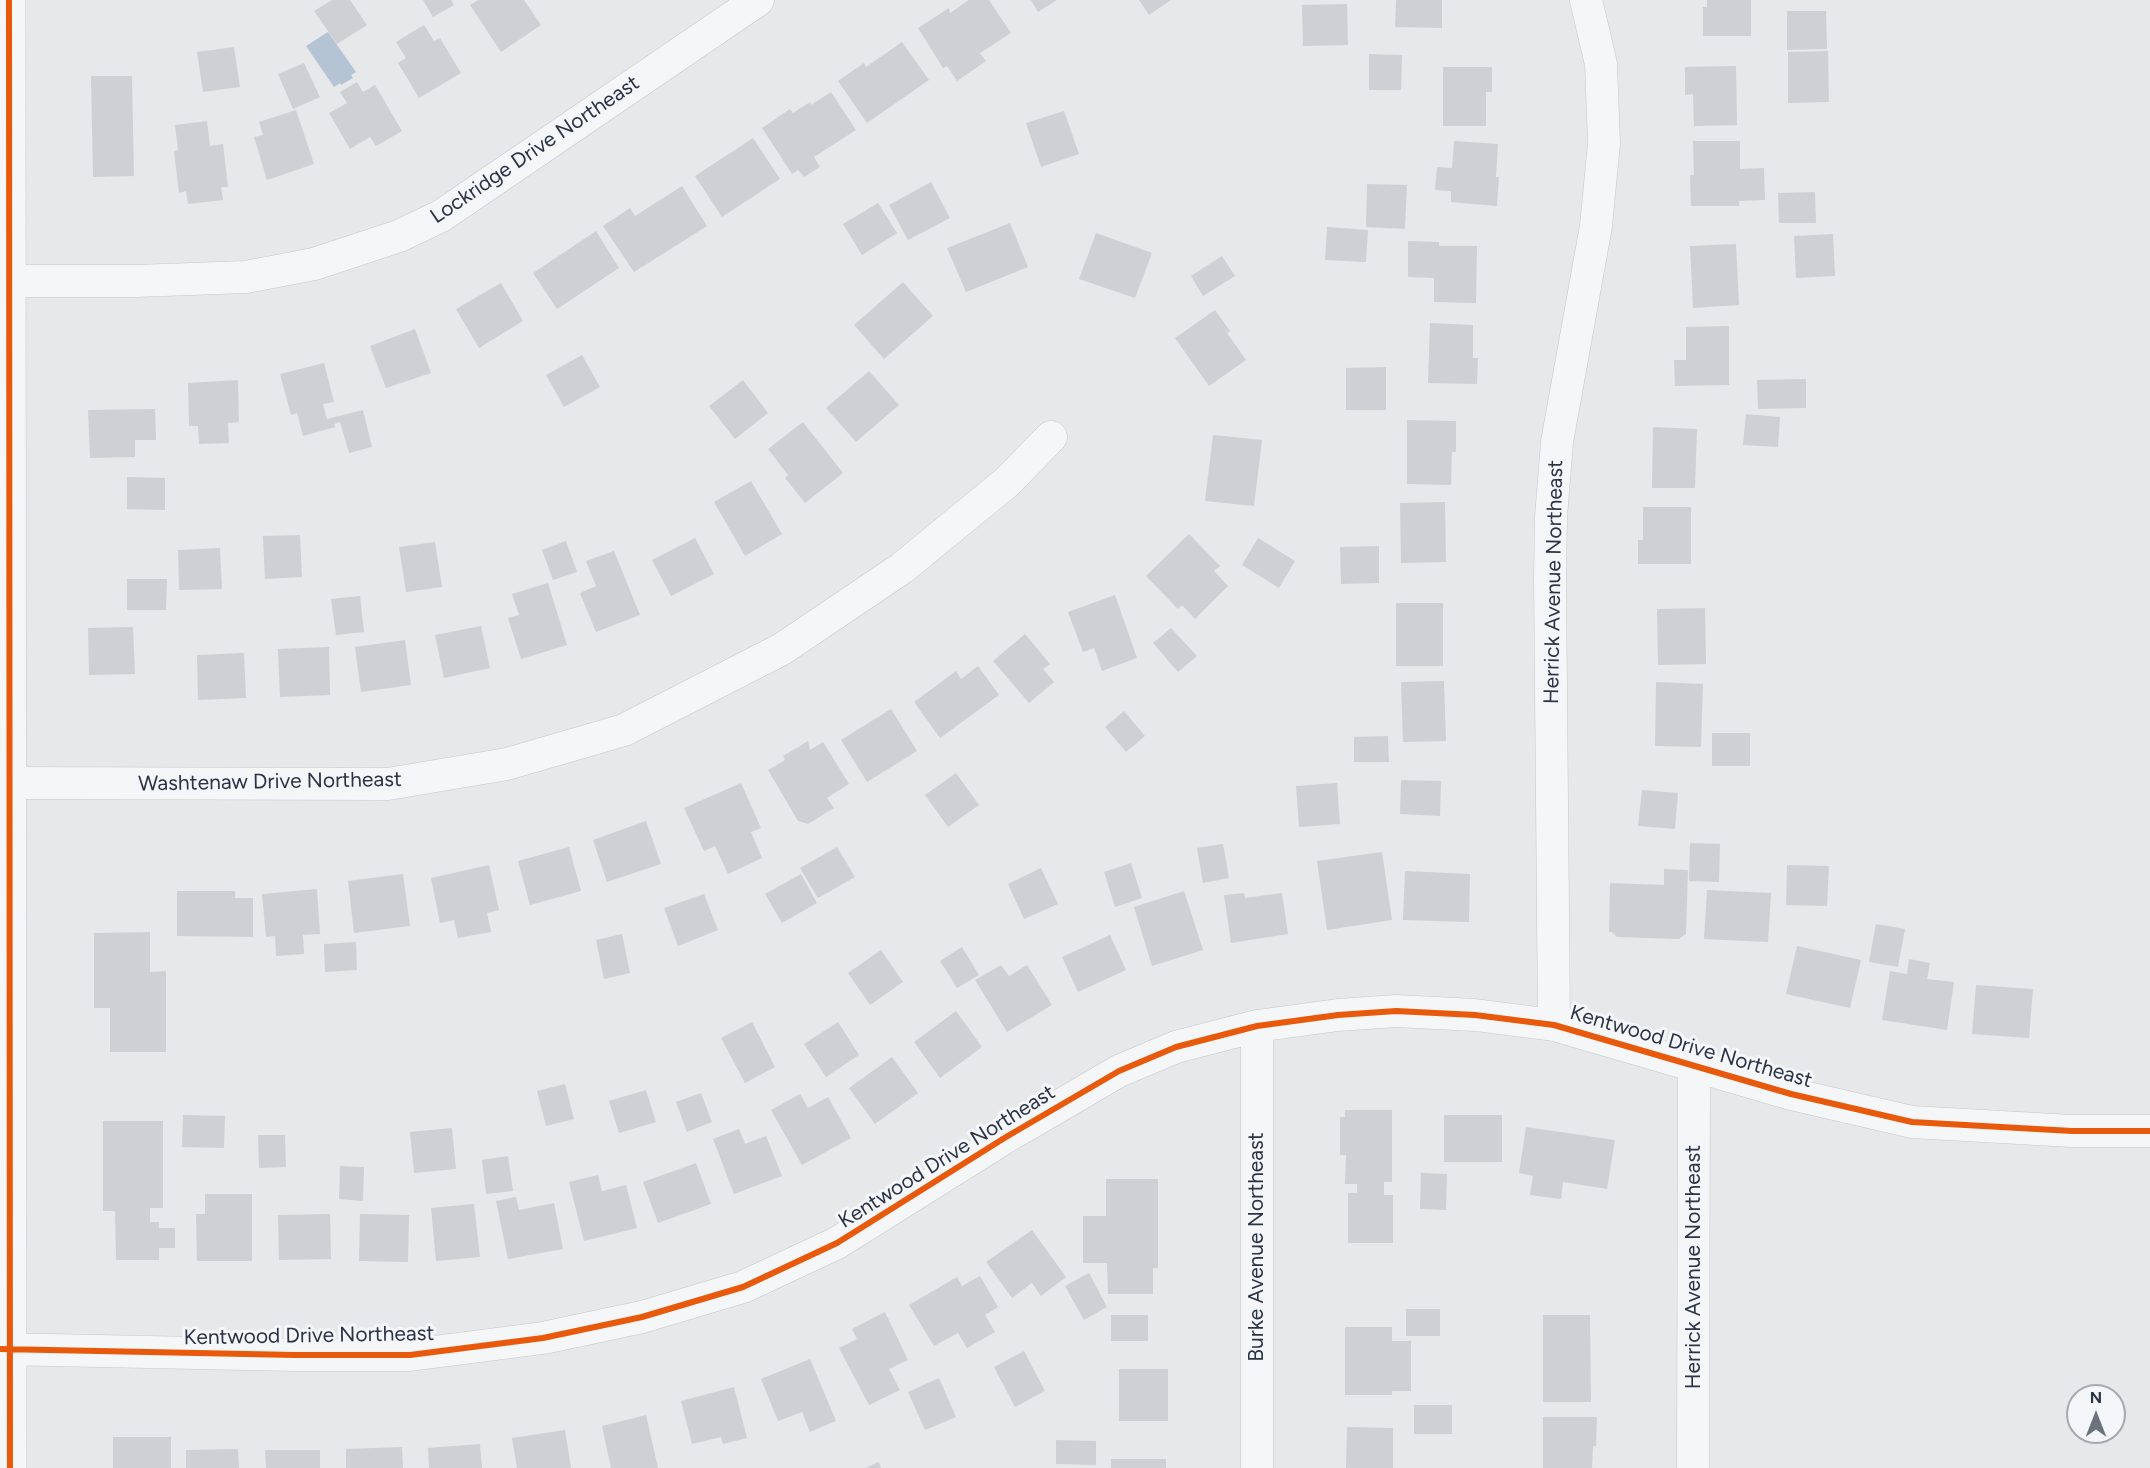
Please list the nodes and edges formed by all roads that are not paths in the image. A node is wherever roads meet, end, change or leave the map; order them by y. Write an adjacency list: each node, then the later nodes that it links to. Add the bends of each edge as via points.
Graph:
1 (9, 0): 4 (street)
2 (758, 0): 4 (street, Lockridge Drive Northeast, via 441,216 399,236 314,264 246,277)
3 (1586, 0): 7 (street, Herrick Avenue Northeast, via 1601,64 1604,143 1596,226 1557,442 1551,517)
4 (9, 281): 6 (street)
5 (1052, 437): 6 (street, Washtenaw Drive Northeast, via 1007,482 902,568 782,649 624,730 507,764 388,784)
6 (4, 783): 11 (street)
7 (1554, 1025): 8 (street, Kentwood Drive Northeast, via 1396,1011); 9 (street, Kentwood Drive Northeast)
8 (1257, 1026): 11 (street, Kentwood Drive Northeast, via 1176,1047 1119,1071 837,1243 742,1287 642,1317 543,1338 410,1355); 13 (street, Burke Avenue Northeast)
9 (1694, 1066): 10 (street, Kentwood Drive Northeast, via 1912,1122); 14 (street, Herrick Avenue Northeast)
10 (2150, 1131)
11 (5, 1349): 12 (street)
12 (10, 1468)
13 (1257, 1468)
14 (1694, 1468)

